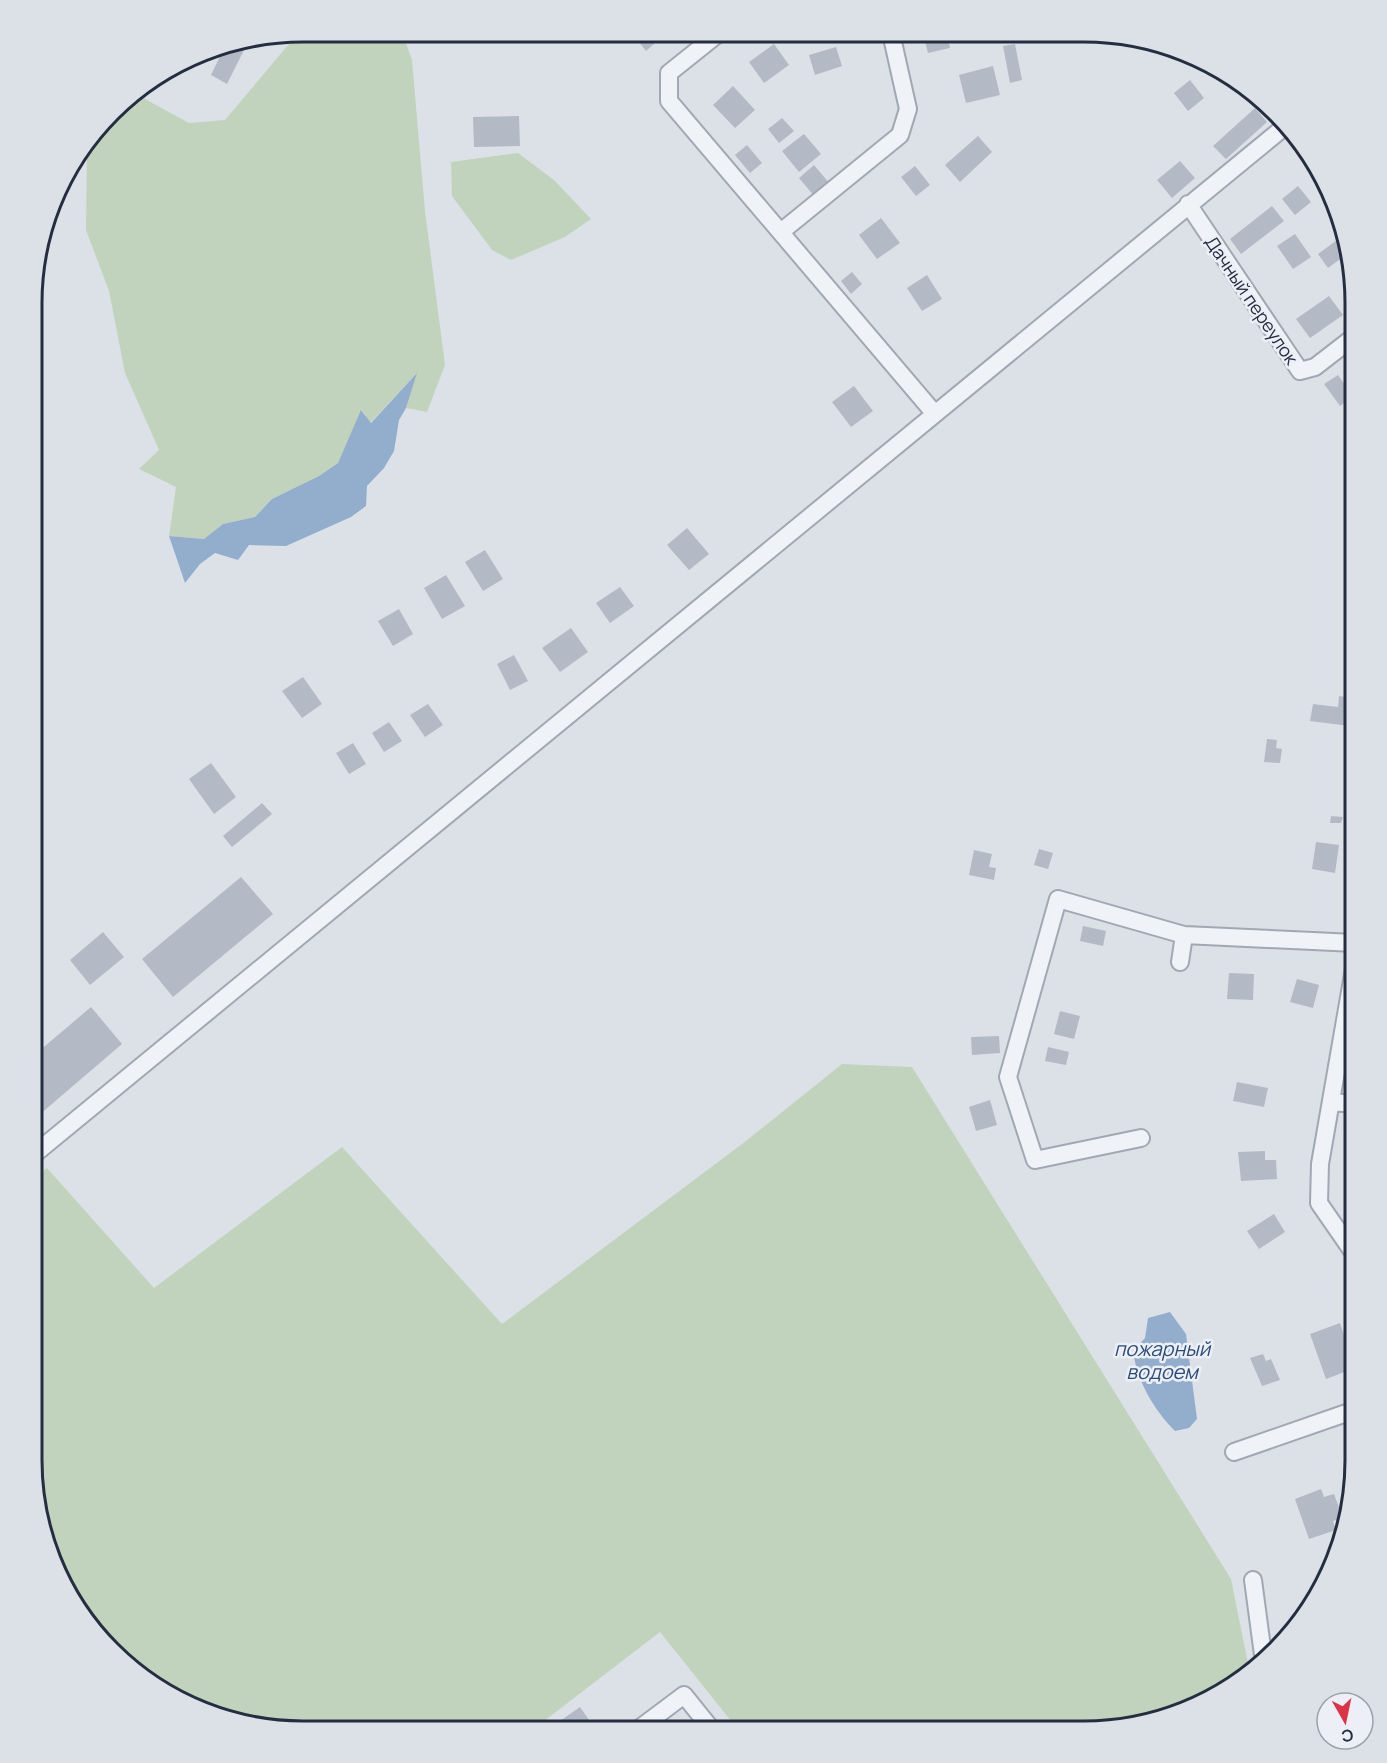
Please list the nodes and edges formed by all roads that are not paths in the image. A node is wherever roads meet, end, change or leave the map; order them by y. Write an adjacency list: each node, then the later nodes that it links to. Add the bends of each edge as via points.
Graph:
1 (708, 42): 5 (street, via 669,73 669,101)
2 (893, 42): 5 (street, via 908,110 900,135)
3 (1280, 131): 4 (street)
4 (1188, 204): 6 (street, Дачный переулок, via 1300,371 1315,367); 7 (street)
5 (782, 231): 7 (street)
6 (1345, 344)
7 (935, 414): 15 (street)
8 (1184, 935): 9 (street); 10 (street); 14 (street, via 1058,899 1008,1077 1035,1160)
9 (1345, 943)
10 (1180, 962)
11 (1345, 1021): 12 (street)
12 (1331, 1102): 13 (street); 16 (street, via 1320,1164 1319,1203)
13 (1345, 1103)
14 (1141, 1138)
15 (42, 1148)
16 (1345, 1241)
17 (1345, 1413): 18 (street)
18 (1234, 1452)
19 (1253, 1580): 20 (street)
20 (1262, 1651)
21 (649, 1721): 22 (street, via 684,1695)
22 (705, 1721)

